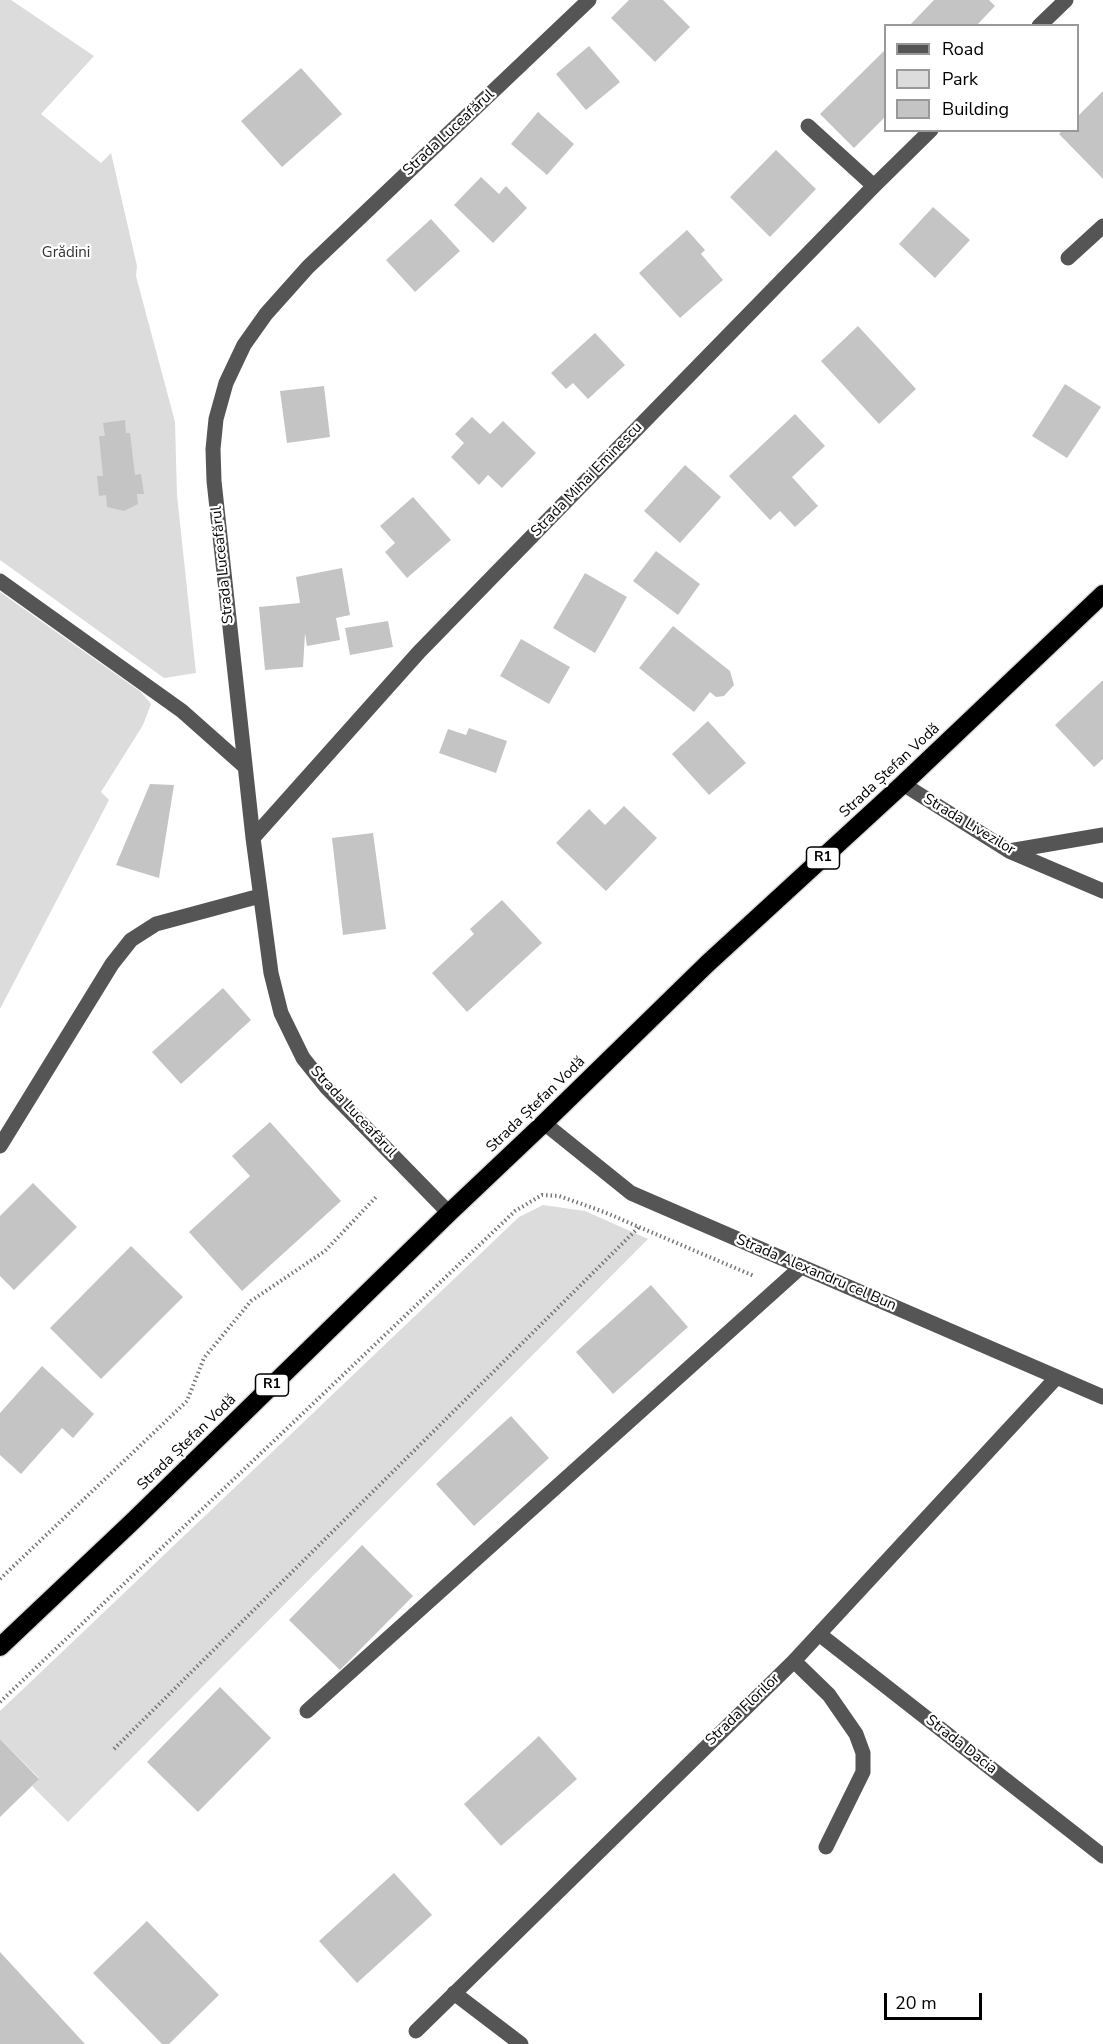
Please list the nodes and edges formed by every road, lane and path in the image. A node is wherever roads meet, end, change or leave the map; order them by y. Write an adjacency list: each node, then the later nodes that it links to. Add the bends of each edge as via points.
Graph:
1 (590, 0): 11 (street, Strada Luceafărul, via 308,267 255,329 226,383 216,419 214,481)
2 (1066, 0): 3 (street)
3 (1041, 24)
4 (807, 126): 6 (street)
5 (929, 132): 6 (street, Strada Mihai Eminescu)
6 (874, 186): 14 (street, Strada Mihai Eminescu, via 419,652)
7 (1103, 226): 8 (street)
8 (1068, 258)
9 (0, 581): 11 (street, via 182,711)
10 (1103, 594): 12 (highway, Strada Ștefan Vodă / R1)
11 (244, 766): 14 (street, Strada Luceafărul)
12 (903, 784): 15 (street, Strada Livezilor); 18 (highway, Strada Ștefan Vodă / R1, via 707,964)
13 (1103, 835): 15 (street)
14 (253, 838): 17 (street, Strada Luceafărul)
15 (1009, 851): 16 (street, Strada Livezilor)
16 (1103, 891)
17 (260, 896): 19 (street, via 156,924 130,940); 21 (street, Strada Luceafărul, via 280,1013 303,1058 327,1088)
18 (544, 1123): 21 (highway, Strada Ștefan Vodă / R1); 23 (street, Strada Alexandru cel Bun, via 631,1193)
19 (0, 1146)
20 (376, 1197): 27 (path, via 325,1251 251,1301 204,1358 187,1401)
21 (449, 1213): 29 (highway, Strada Ștefan Vodă / R1)
22 (639, 1227): 24 (path); 31 (path, via 559,1196 542,1196 515,1211); 33 (path)
23 (801, 1267): 24 (street); 25 (street, Strada Alexandru cel Bun)
24 (779, 1286): 32 (street)
25 (1057, 1377): 26 (street, Strada Alexandru cel Bun); 28 (street, Strada Florilor)
26 (1103, 1397)
27 (0, 1579)
28 (819, 1634): 30 (street, Strada Florilor); 35 (street, Strada Dacia)
29 (0, 1647)
30 (794, 1660): 34 (street, via 829,1695 856,1734 863,1753 863,1772); 36 (street, Strada Florilor)
31 (0, 1702)
32 (307, 1712)
33 (114, 1749)
34 (826, 1847)
35 (1103, 1856)
36 (454, 1992): 37 (street, Strada Florilor); 38 (street)
37 (416, 2031)
38 (521, 2044)

